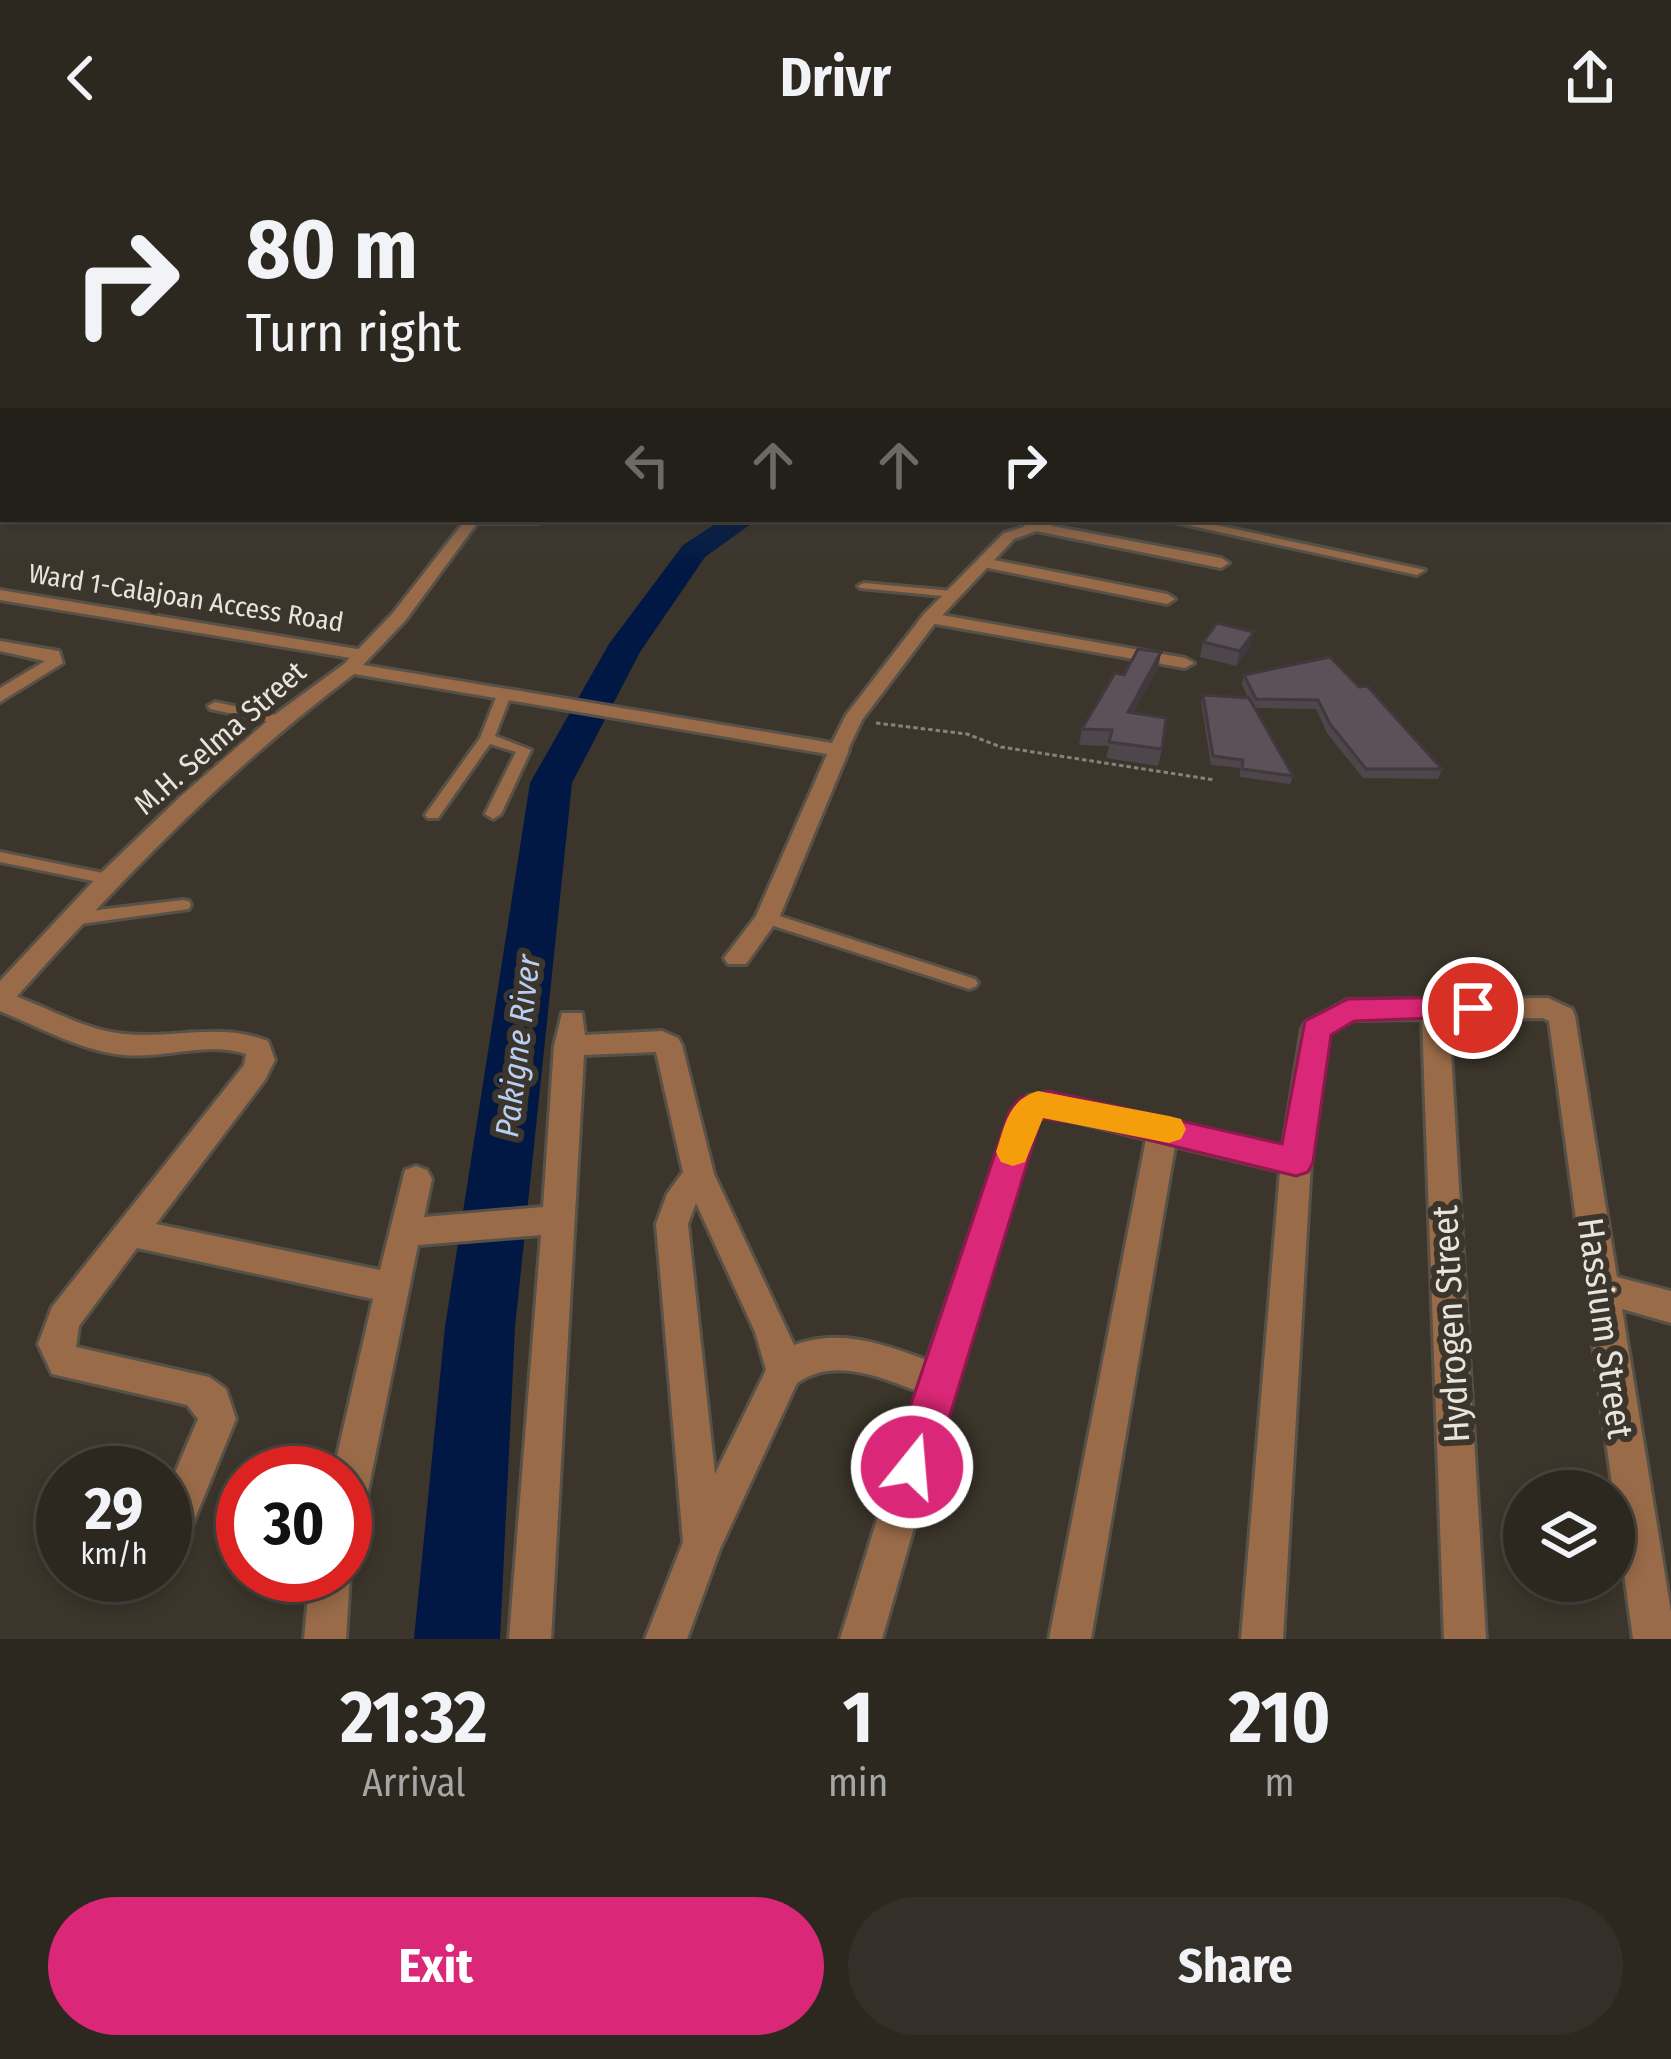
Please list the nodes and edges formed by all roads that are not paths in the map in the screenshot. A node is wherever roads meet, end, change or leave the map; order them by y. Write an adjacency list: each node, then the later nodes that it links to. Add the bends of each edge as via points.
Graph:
1 (471, 522): 14 (street, M.H. Selma Street)
2 (1050, 522): 4 (street)
3 (1181, 522): 7 (street)
4 (1031, 526): 5 (street); 6 (street)
5 (984, 563): 9 (street); 11 (street)
6 (1221, 563)
7 (1417, 570)
8 (864, 586): 9 (lane)
9 (953, 594): 12 (street)
10 (0, 595): 14 (street, Ward 1-Calajoan Access Road)
11 (1167, 599)
12 (930, 618): 15 (street); 21 (street)
13 (0, 646): 17 (street, via 53,655 54,663)
14 (356, 662): 16 (street, Ward 1-Calajoan Access Road); 19 (street, M.H. Selma Street)
15 (1185, 663)
16 (504, 695): 20 (lane); 21 (street, Ward 1-Calajoan Access Road)
17 (0, 696)
18 (215, 706): 19 (lane)
19 (280, 720): 25 (street, M.H. Selma Street)
20 (488, 738): 22 (lane, via 524,750); 23 (lane)
21 (838, 750): 27 (street)
22 (493, 814)
23 (434, 815)
24 (0, 857): 25 (lane)
25 (108, 879): 28 (street, M.H. Selma Street)
26 (183, 905): 28 (lane)
27 (767, 917): 29 (street); 30 (lane)
28 (73, 919): 31 (street, M.H. Selma Street)
29 (737, 958)
30 (969, 983)
31 (0, 999): 39 (street, via 109,1042 232,1040 258,1048 255,1072)
32 (1435, 1008): 34 (street, via 1348,1010 1316,1029); 40 (street, Hassium Street, via 1547,1008 1562,1016); 55 (street, Hydrogen Street)
33 (1163, 1128): 34 (street); 44 (street, via 1049,1104 1026,1112); 53 (street)
34 (1296, 1162): 54 (street)
35 (699, 1174): 37 (street, via 666,1042 570,1033); 43 (street); 47 (street, via 672,1224)
36 (416, 1179): 38 (street)
37 (542, 1221): 38 (street); 50 (street)
38 (406, 1232): 41 (street)
39 (130, 1233): 41 (street); 46 (street, via 64,1318 56,1344 65,1362 196,1389 213,1402 217,1419)
40 (1599, 1287): 42 (street); 56 (street, Hassium Street)
41 (394, 1288): 45 (street)
42 (1671, 1307)
43 (784, 1371): 44 (street, via 801,1355 822,1351); 47 (street)
44 (938, 1381): 52 (street)
45 (358, 1446)
46 (192, 1479)
47 (703, 1542): 51 (street)
48 (324, 1602): 49 (street)
49 (325, 1639)
50 (530, 1639)
51 (666, 1639)
52 (861, 1639)
53 (1070, 1639)
54 (1262, 1639)
55 (1465, 1639)
56 (1654, 1639)

